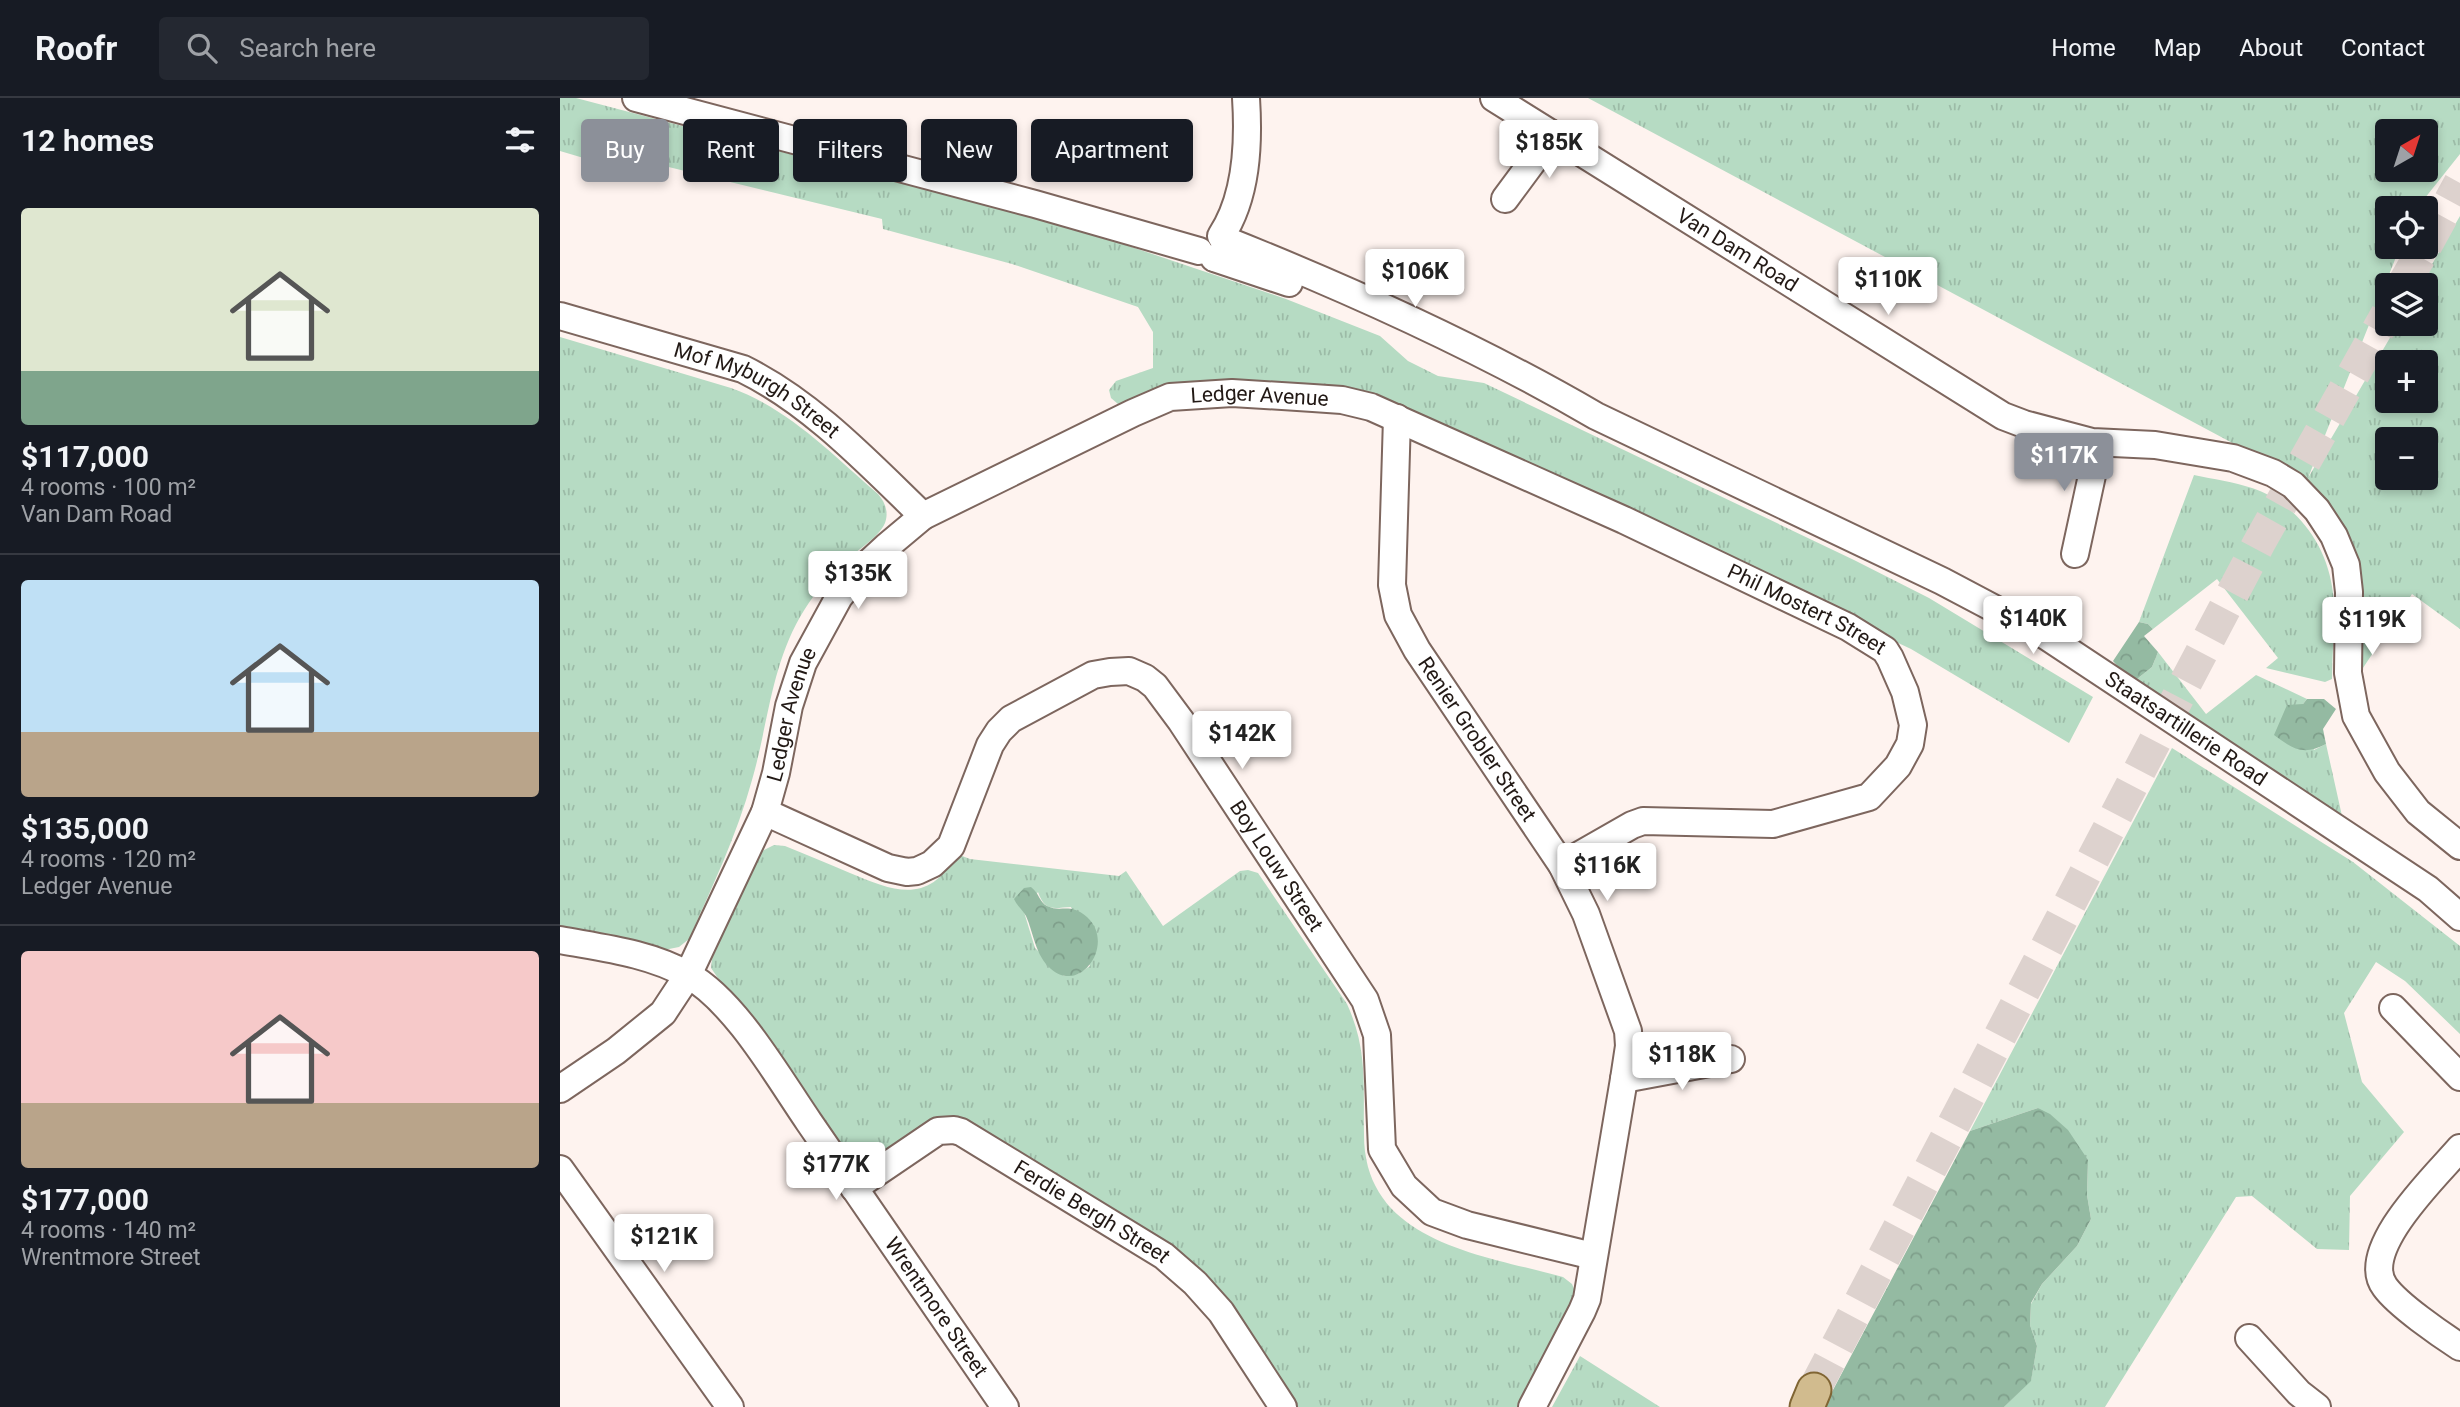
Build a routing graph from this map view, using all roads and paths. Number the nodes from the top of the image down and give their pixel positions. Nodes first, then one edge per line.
1 (636, 98) edge
2 (671, 98) edge
3 (1228, 98) edge
4 (1246, 98) edge
5 (1494, 98) edge
6 (1550, 133) junction
7 (1504, 199) dead end
8 (1212, 242) junction
9 (560, 316) edge
10 (1398, 418) junction
11 (2099, 443) junction
12 (923, 516) junction
13 (2075, 554) dead end
14 (765, 812) junction
15 (2460, 846) edge
16 (1562, 865) junction
17 (2460, 917) edge
18 (560, 940) edge
19 (688, 975) junction
20 (2393, 1008) dead end
21 (1731, 1059) dead end
22 (2460, 1077) edge
23 (1624, 1079) junction
24 (560, 1089) edge
25 (2460, 1148) edge
26 (560, 1169) edge
27 (855, 1188) junction
28 (1593, 1256) junction
29 (2249, 1338) dead end
30 (2460, 1347) edge
31 (730, 1407) edge
32 (1005, 1407) edge
33 (1283, 1407) edge
34 (1532, 1407) edge
35 (2317, 1407) edge

1 - 8 street, Staatsartillerie Road
2 - 8 street, Staatsartillerie Road
3 - 8 street
4 - 8 street
5 - 6 street, Van Dam Road
6 - 7 street
6 - 11 street, Van Dam Road
8 - 17 street, Staatsartillerie Road
9 - 12 street, Mof Myburgh Street
10 - 12 street, Ledger Avenue
10 - 16 street, Renier Grobler Street
10 - 16 street, Phil Mostert Street
11 - 13 street
11 - 15 street, Van Dam Road
12 - 14 street, Ledger Avenue
14 - 19 street, Ledger Avenue
14 - 28 street, Boy Louw Street
16 - 23 street, Renier Grobler Street
18 - 19 street, Wrentmore Street
19 - 24 street, Ledger Avenue
19 - 27 street, Wrentmore Street
20 - 22 street
21 - 23 street
23 - 28 street, Renier Grobler Street
25 - 30 street
26 - 31 street
27 - 32 street, Wrentmore Street
27 - 33 street, Ferdie Bergh Street
28 - 34 street, Renier Grobler Street
29 - 35 street

